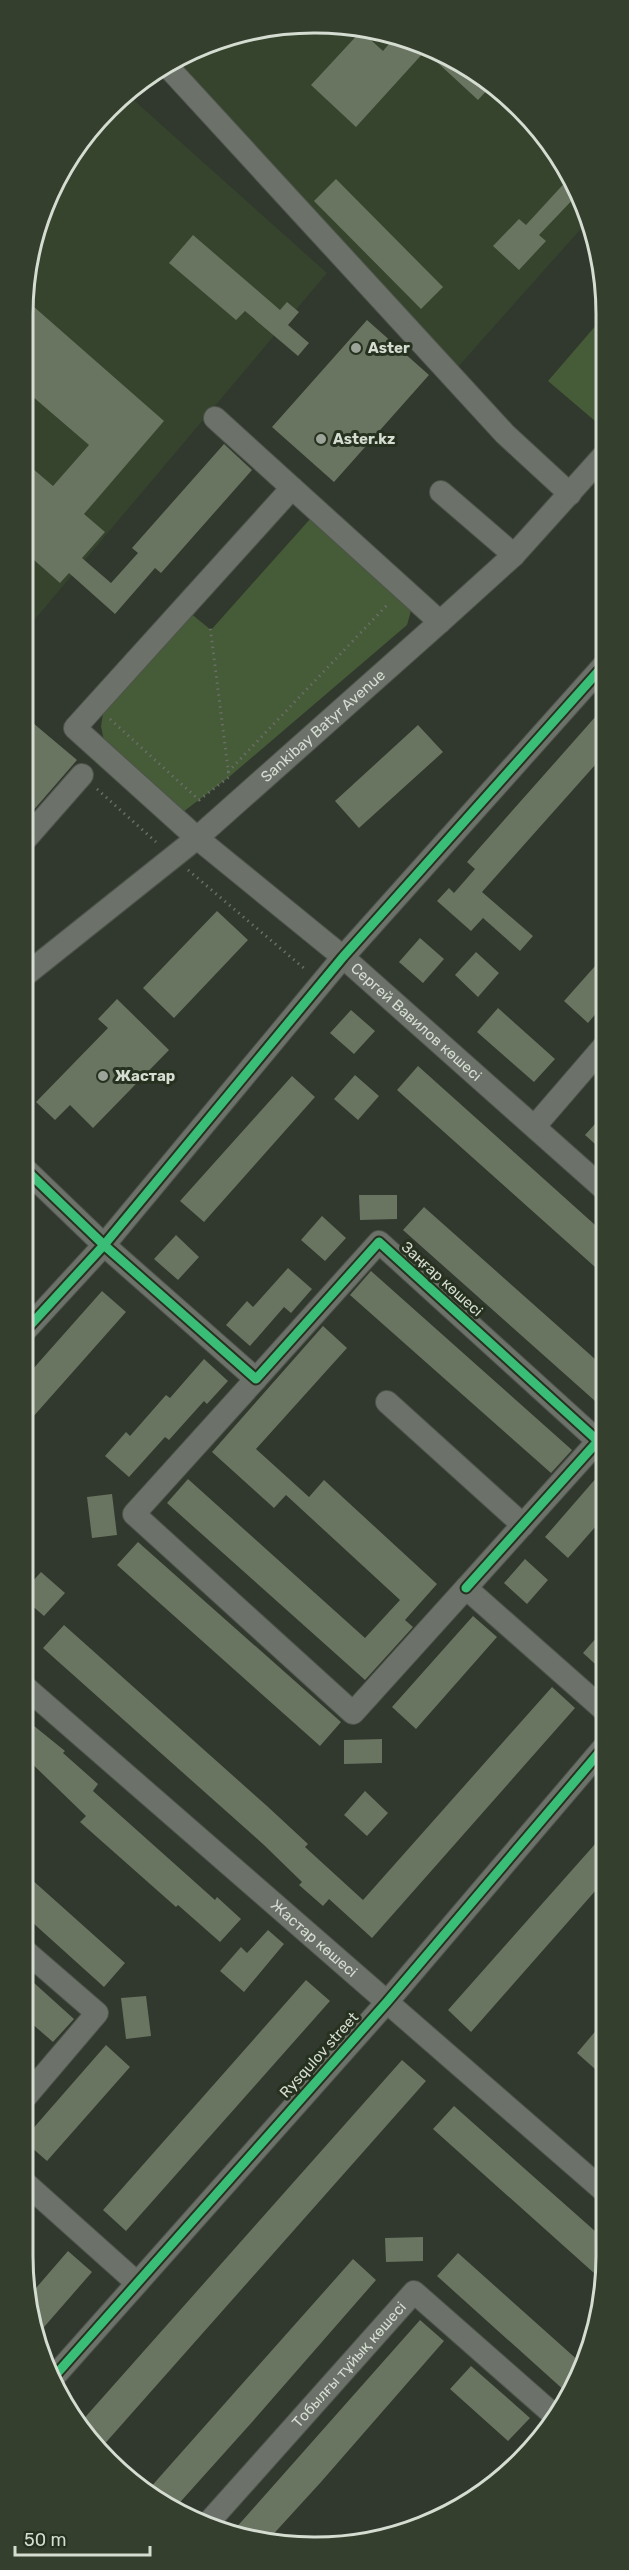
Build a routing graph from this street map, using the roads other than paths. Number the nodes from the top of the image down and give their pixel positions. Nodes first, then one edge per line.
1 (172, 72) edge
2 (214, 418) dead end
3 (596, 464) edge
4 (292, 488) junction
5 (441, 492) dead end
6 (570, 494) junction
7 (514, 555) junction
8 (440, 622) junction
9 (596, 674) edge
10 (82, 775) road end
11 (33, 831) edge
12 (197, 838) junction
13 (343, 957) junction
14 (33, 969) edge
15 (596, 1055) edge
16 (534, 1126) junction
17 (33, 1177) edge
18 (596, 1182) edge
19 (104, 1245) junction
20 (33, 1322) edge
21 (256, 1379) junction
22 (387, 1402) dead end
23 (596, 1439) edge
24 (596, 1443) edge
25 (523, 1525) junction
26 (466, 1588) junction
27 (33, 1694) edge
28 (596, 1703) edge
29 (596, 1756) edge
30 (33, 1957) edge
31 (387, 2002) junction
32 (33, 2088) edge
33 (596, 2184) edge
34 (33, 2190) edge
35 (137, 2283) junction
36 (58, 2372) edge
37 (549, 2411) edge
38 (213, 2518) edge

1 - 6 street
2 - 4 street
3 - 6 street, Sankibay Batyr Avenue
4 - 8 street
4 - 12 street, Сергей Вавилов көшесі
5 - 7 street
6 - 7 street, Sankibay Batyr Avenue
7 - 8 street, Sankibay Batyr Avenue
8 - 12 street, Sankibay Batyr Avenue
9 - 13 street
10 - 11 street
12 - 13 street, Сергей Вавилов көшесі
12 - 14 street, Sankibay Batyr Avenue
13 - 16 street, Сергей Вавилов көшесі
13 - 19 street
15 - 16 street
16 - 18 street, Сергей Вавилов көшесі
17 - 19 street
19 - 20 street
19 - 21 street
21 - 23 street, Заңғар көшесі
21 - 26 street, Заңғар көшесі
22 - 25 street
24 - 25 street, Заңғар көшесі
25 - 26 street, Заңғар көшесі
26 - 28 street
27 - 31 street, Жастар көшесі
29 - 31 street, Rysqulov street
30 - 32 street
31 - 33 street, Жастар көшесі
31 - 35 street, Rysqulov street
34 - 35 street
35 - 36 street, Rysqulov street
37 - 38 street, Тобылғы тұйық көшесі

